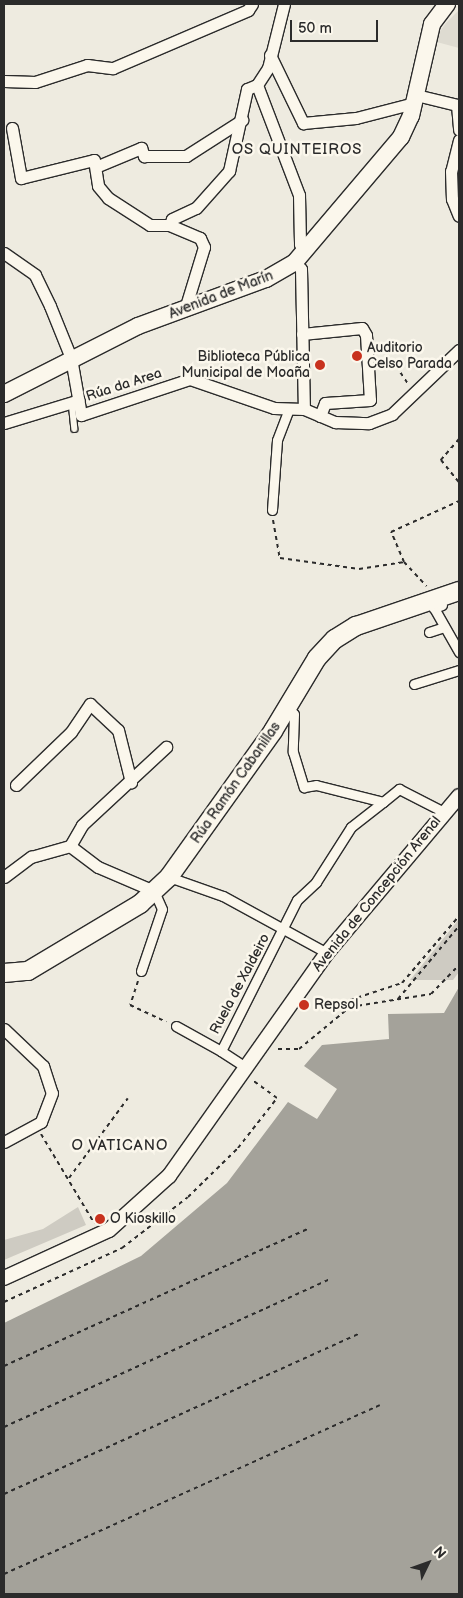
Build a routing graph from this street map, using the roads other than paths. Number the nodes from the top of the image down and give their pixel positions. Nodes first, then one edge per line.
1 (252, 4) edge
2 (284, 4) edge
3 (447, 4) edge
4 (270, 55) junction
5 (4, 81) edge
6 (257, 85) junction
7 (415, 99) junction
8 (242, 120) junction
9 (12, 128) dead end
10 (459, 130) edge
11 (459, 140) edge
12 (98, 166) junction
13 (459, 216) edge
14 (170, 225) junction
15 (4, 253) edge
16 (299, 257) junction
17 (185, 309) junction
18 (302, 334) junction
19 (459, 350) edge
20 (71, 358) junction
21 (4, 394) edge
22 (76, 401) junction
23 (288, 409) junction
24 (304, 409) junction
25 (320, 416) junction
26 (4, 423) edge
27 (75, 429) dead end
28 (272, 510) road end
29 (459, 591) edge
30 (442, 597) junction
31 (444, 627) junction
32 (430, 632) dead end
33 (459, 652) edge
34 (459, 670) edge
35 (414, 684) dead end
36 (288, 708) junction
37 (166, 747) dead end
38 (131, 782) junction
39 (16, 785) dead end
40 (459, 796) edge
41 (383, 802) junction
42 (444, 812) junction
43 (70, 846) junction
44 (169, 876) junction
45 (4, 877) edge
46 (154, 891) junction
47 (284, 929) junction
48 (327, 952) junction
49 (141, 971) road end
50 (4, 973) edge
51 (176, 1026) road end
52 (4, 1029) edge
53 (221, 1051) junction
54 (248, 1068) junction
55 (4, 1142) edge
56 (4, 1278) edge

1 - 5 street
2 - 4 street
3 - 7 main road, Avenida de Marín
4 - 6 street
4 - 7 street
6 - 8 street
6 - 16 street
7 - 10 street
7 - 16 main road, Avenida de Marín
8 - 12 street
8 - 14 street
9 - 12 street
11 - 13 street
12 - 14 street
14 - 17 street
15 - 20 street, Rúa da Area
16 - 17 main road, Avenida de Marín
16 - 18 street
17 - 20 main road, Avenida de Marín
18 - 24 street
18 - 25 street
19 - 25 street
20 - 21 main road, Avenida de Marín
20 - 22 street, Rúa da Area
22 - 23 street, Rúa da Area
22 - 26 street, Rúa da Area
22 - 27 lane
23 - 24 street, Rúa da Area
23 - 28 street
24 - 25 street
29 - 30 main road, Rúa Ramón Cabanillas
30 - 31 street
30 - 36 main road, Rúa Ramón Cabanillas
31 - 32 street
31 - 33 street
34 - 35 street
36 - 41 street
36 - 44 main road, Rúa Ramón Cabanillas
37 - 38 street
38 - 39 street
38 - 43 street
40 - 42 street, Avenida de Concepción Arenal
41 - 42 street, Ruela de Xaldeiro
41 - 47 street, Ruela de Xaldeiro
42 - 48 street, Avenida de Concepción Arenal
43 - 45 street
43 - 46 street
44 - 46 main road, Rúa Ramón Cabanillas
44 - 47 street
46 - 49 street
46 - 50 main road, Rúa Ramón Cabanillas
47 - 48 street
47 - 53 street, Ruela de Xaldeiro
48 - 54 street, Avenida de Concepción Arenal
51 - 53 street
52 - 55 street
53 - 54 street, Ruela de Xaldeiro
54 - 56 street, Avenida de Concepción Arenal

